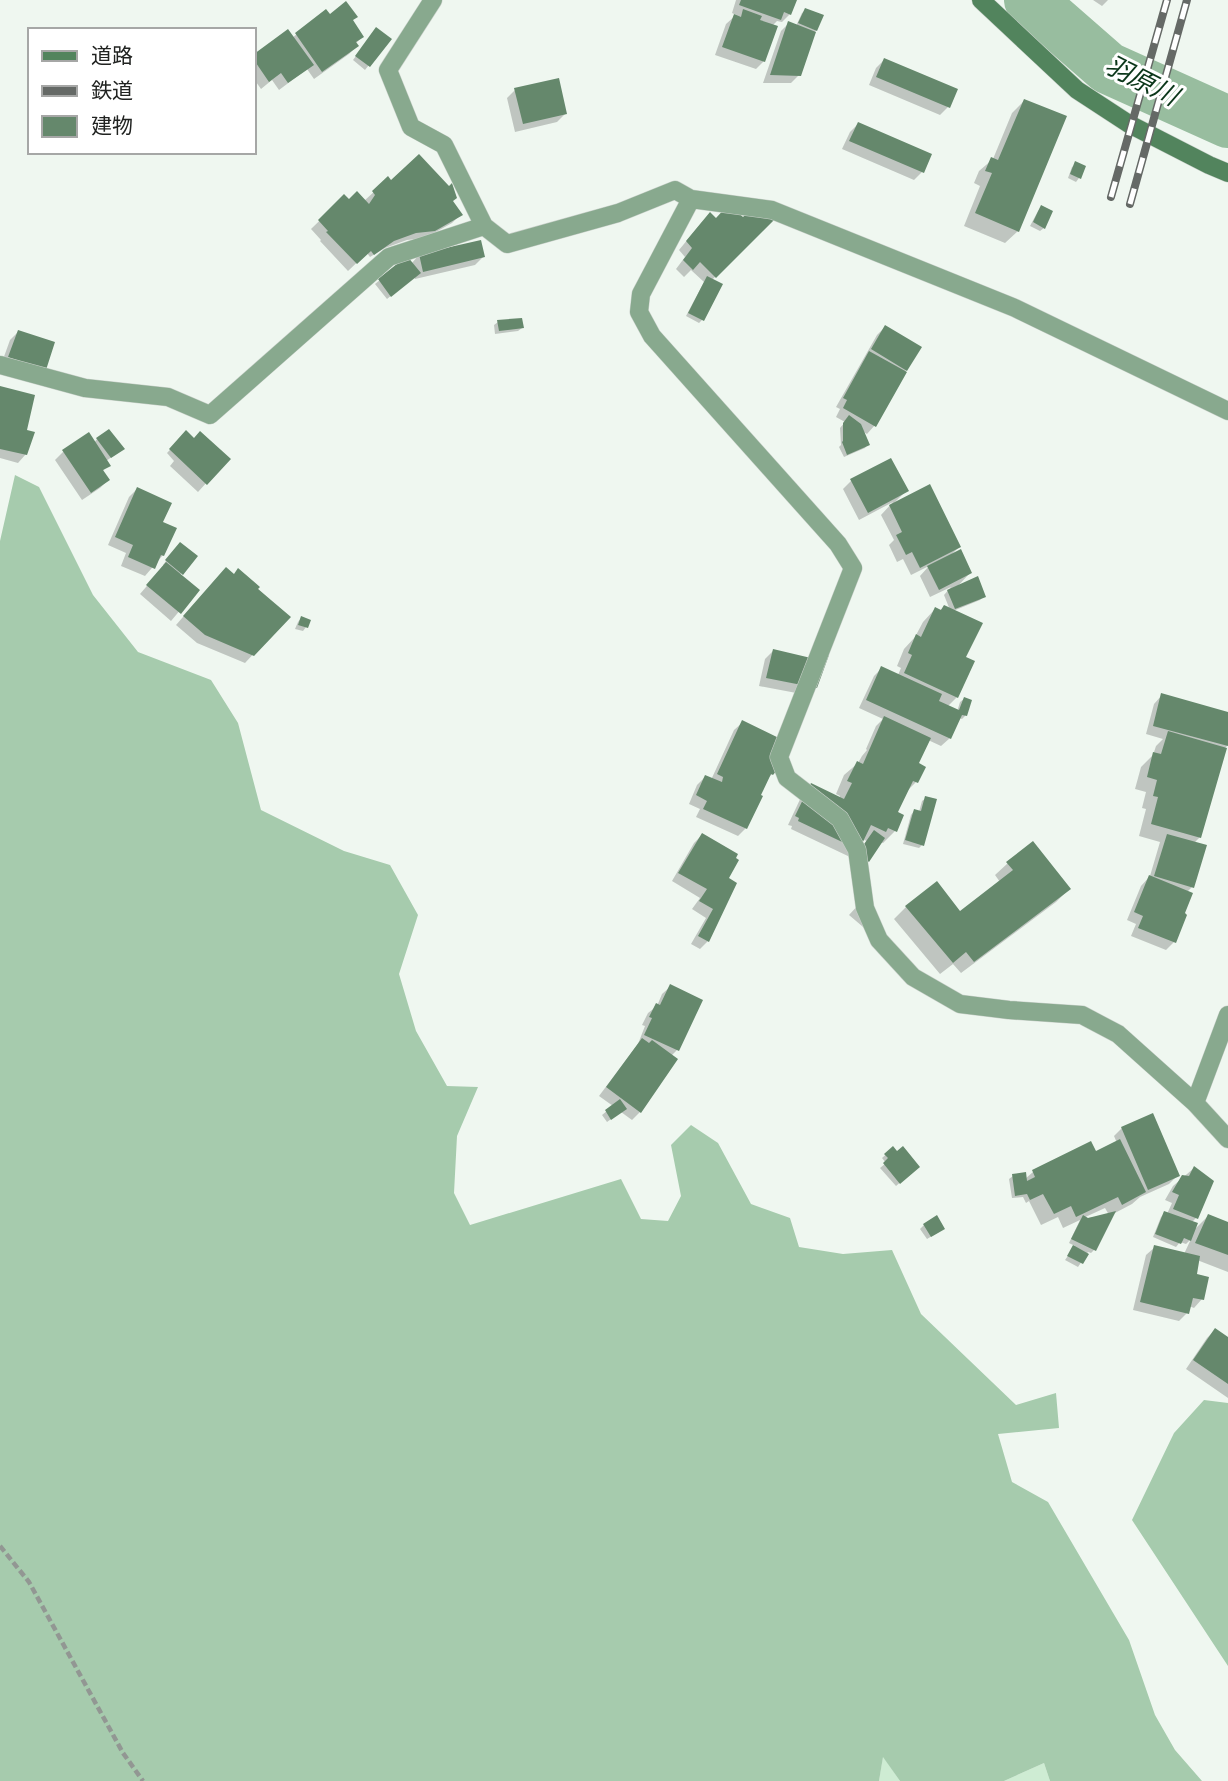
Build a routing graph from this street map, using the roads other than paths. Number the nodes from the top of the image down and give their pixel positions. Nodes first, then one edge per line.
1 (433, 0) edge
2 (981, 0) edge
3 (1228, 173) edge
4 (691, 199) junction
5 (484, 226) junction
6 (0, 365) edge
7 (1228, 411) edge
8 (1228, 1014) edge
9 (1195, 1103) junction
10 (1228, 1139) edge

1 - 5 street
2 - 3 main road
4 - 5 street
4 - 7 street
4 - 9 street
5 - 6 street
8 - 9 street
9 - 10 street

